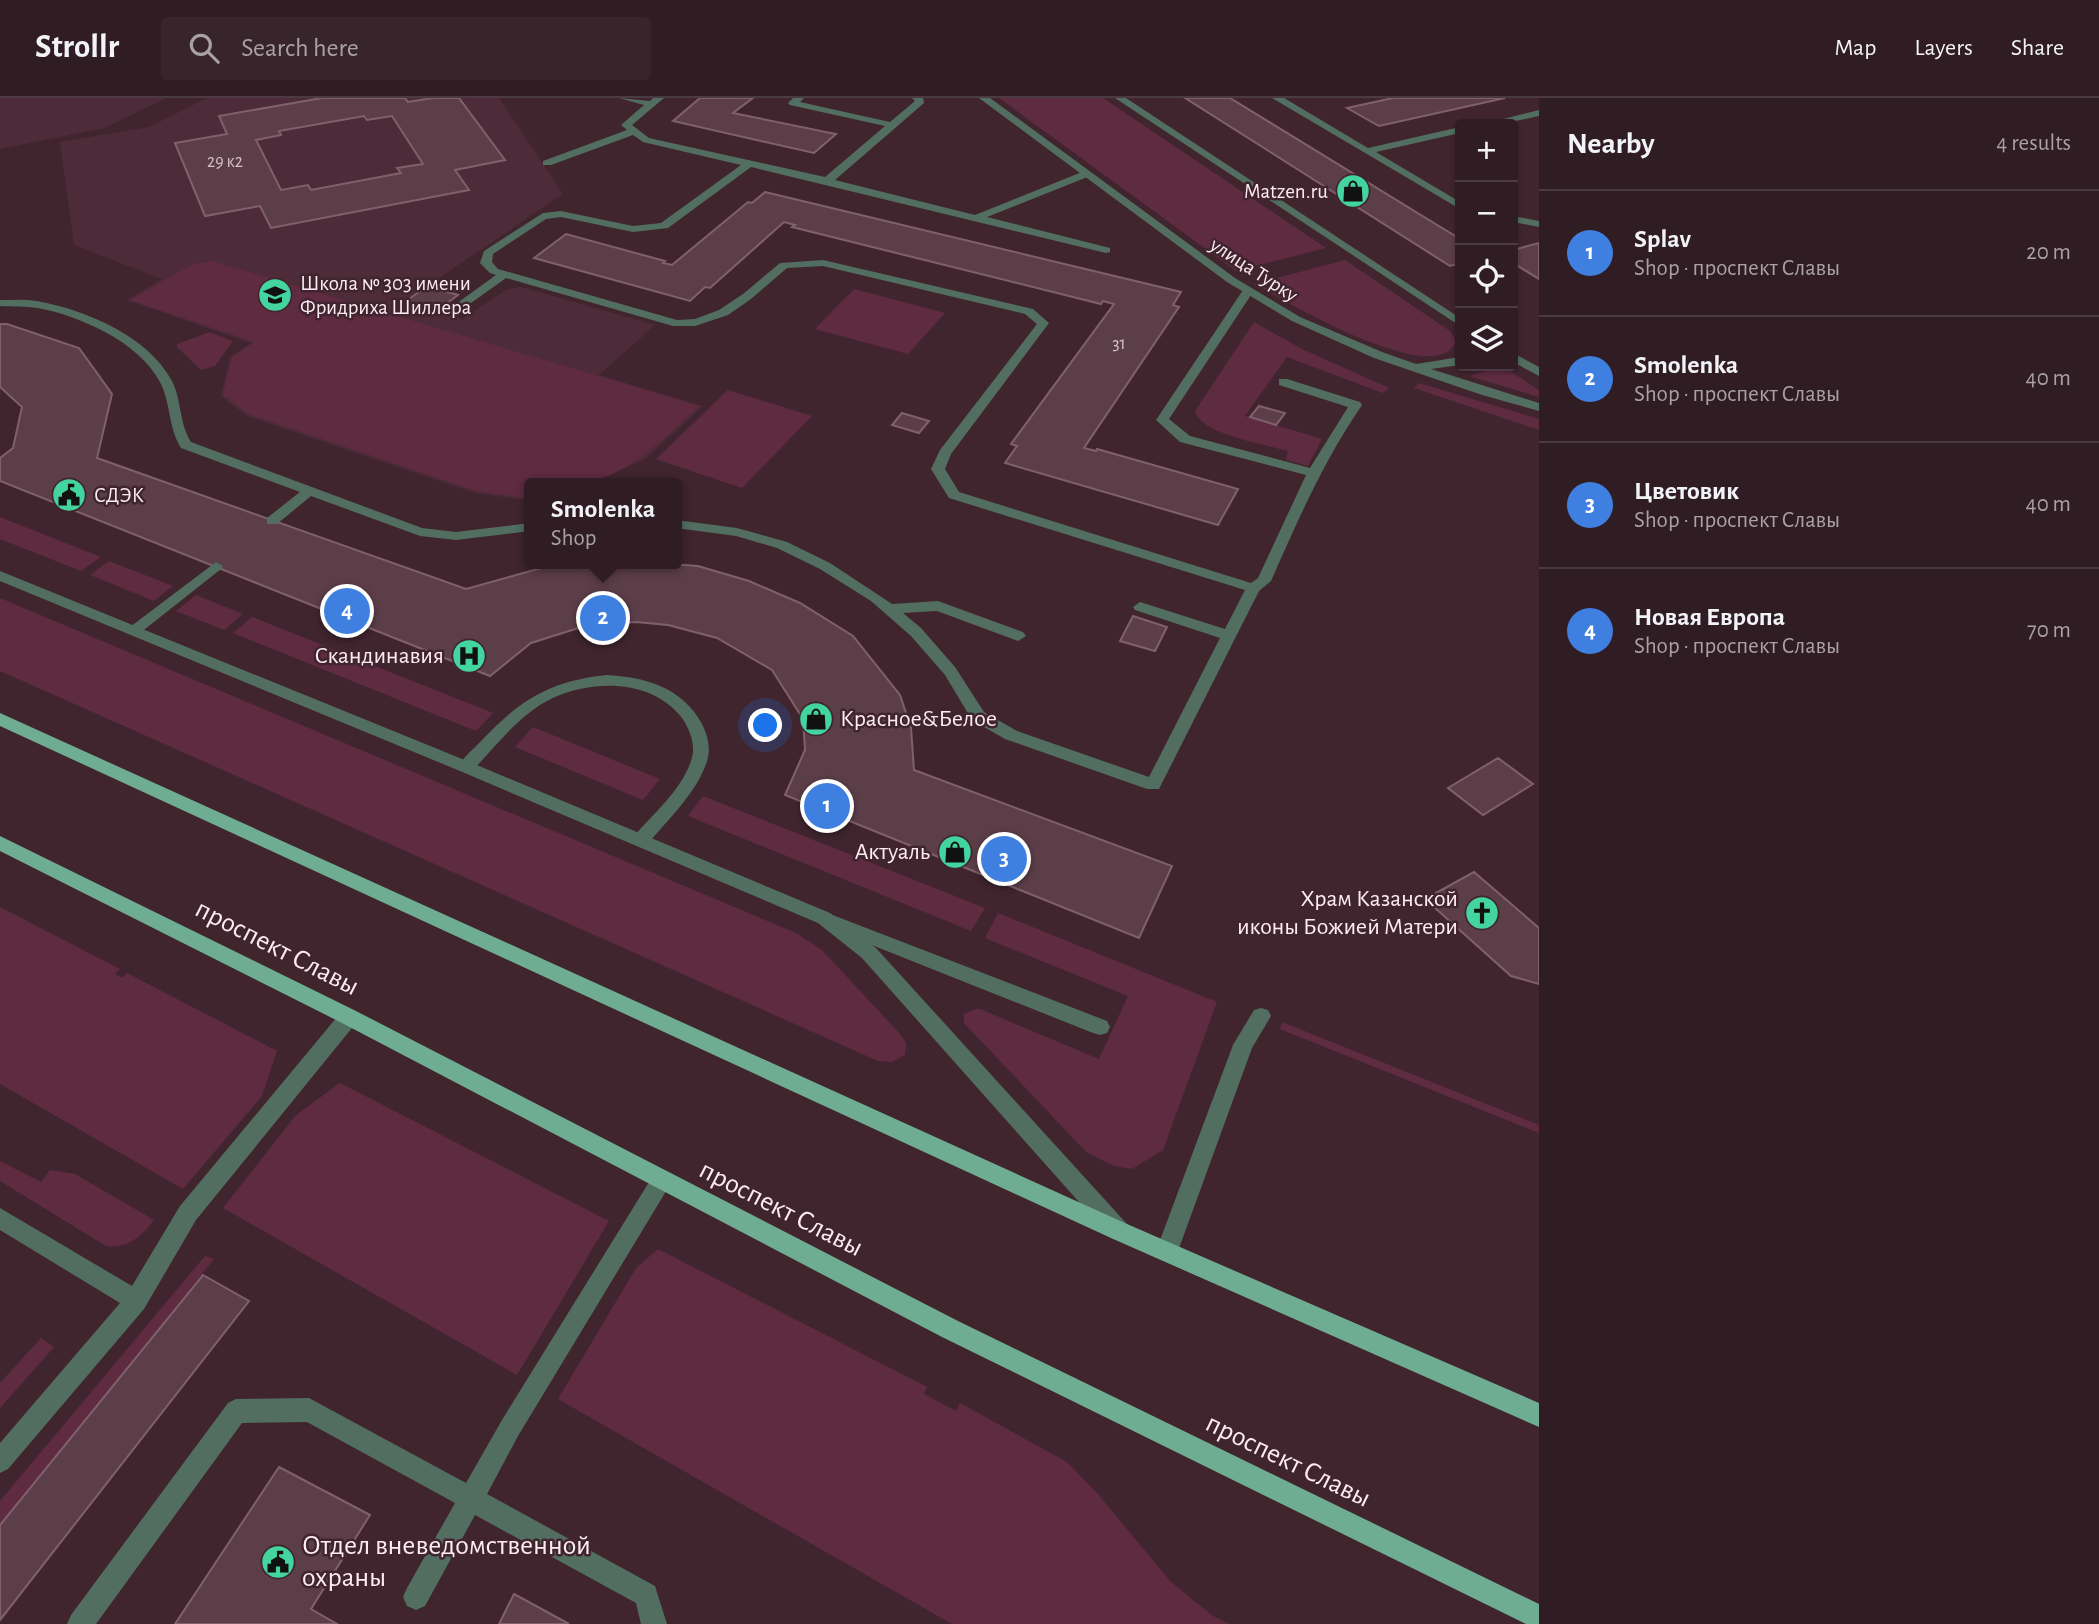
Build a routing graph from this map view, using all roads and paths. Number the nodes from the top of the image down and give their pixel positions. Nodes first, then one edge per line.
1 (624, 98) edge
2 (799, 98) edge
3 (984, 98) edge
4 (1120, 98) edge
5 (1277, 98) edge
6 (915, 100) edge
7 (655, 101) edge
8 (1539, 113) edge
9 (1512, 119) edge
10 (892, 125) junction
11 (632, 132) junction
12 (1455, 132) edge
13 (1367, 151) junction
14 (547, 163) dead end
15 (747, 165) junction
16 (1086, 174) junction
17 (827, 181) junction
18 (1455, 203) edge
19 (976, 218) junction
20 (1518, 220) edge
21 (1539, 224) edge
22 (1106, 250) dead end
23 (505, 274) junction
24 (1247, 292) junction
25 (0, 303) edge
26 (453, 311) dead end
27 (1455, 320) edge
28 (1518, 360) edge
29 (1455, 362) edge
30 (1412, 367) junction
31 (1539, 372) edge
32 (1283, 382) dead end
33 (1539, 407) edge
34 (1314, 473) junction
35 (308, 492) junction
36 (272, 521) dead end
37 (682, 525) edge
38 (524, 528) edge
39 (216, 566) dead end
40 (0, 576) edge
41 (1253, 588) junction
42 (1140, 607) dead end
43 (889, 609) junction
44 (135, 630) junction
45 (1228, 635) junction
46 (1018, 636) dead end
47 (0, 719) edge
48 (466, 767) junction
49 (642, 840) junction
50 (0, 843) edge
51 (824, 918) junction
52 (1261, 1016) dead end
53 (349, 1017) junction
54 (1100, 1027) dead end
55 (661, 1181) junction
56 (0, 1218) edge
57 (1119, 1231) junction
58 (1167, 1251) junction
59 (136, 1301) junction
60 (1539, 1415) edge
61 (0, 1461) edge
62 (470, 1499) junction
63 (416, 1597) dead end
64 (1539, 1617) edge
65 (80, 1624) edge
66 (654, 1624) edge

1 - 7 street
2 - 10 street
3 - 16 street, улица Турку
4 - 27 street
5 - 13 street
6 - 10 street
7 - 11 street
8 - 9 street
10 - 17 street
11 - 14 street
11 - 15 street
12 - 13 street
13 - 18 street
15 - 17 street
15 - 23 street
16 - 19 street
16 - 24 street, улица Турку
17 - 19 street
19 - 22 street
20 - 21 street
23 - 26 street
23 - 41 street
24 - 30 street, улица Турку
24 - 34 street
25 - 35 street
28 - 31 street
29 - 30 street
30 - 33 street, улица Турку
32 - 34 street
34 - 41 street
35 - 36 street
35 - 38 street
37 - 43 street
39 - 44 street
40 - 44 street
41 - 45 street
42 - 45 street
43 - 45 street
43 - 46 street
44 - 48 street
47 - 57 main road
48 - 49 street
48 - 49 street
49 - 51 street
50 - 53 main road, проспект Славы
51 - 54 street
51 - 57 street
52 - 58 street
53 - 55 main road, проспект Славы
53 - 59 street
55 - 62 street
55 - 64 main road, проспект Славы
56 - 59 street
57 - 58 main road
58 - 60 main road
59 - 61 street
62 - 63 street
62 - 65 street
62 - 66 street

